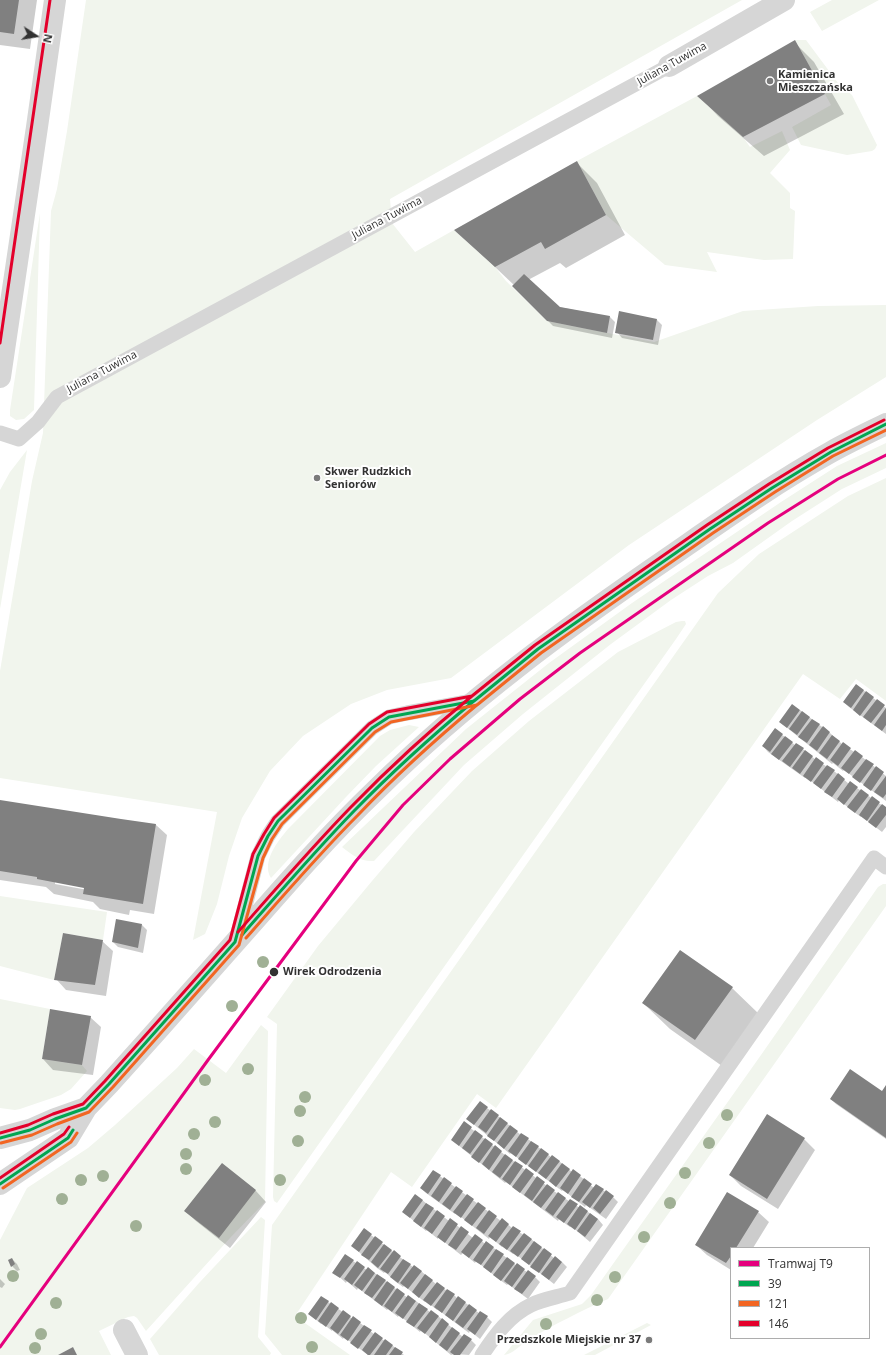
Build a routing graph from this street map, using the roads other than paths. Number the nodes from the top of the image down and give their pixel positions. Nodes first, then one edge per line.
1 (55, 0) edge
2 (784, 0) edge
3 (669, 66) joint
4 (0, 377) edge
5 (886, 424) edge
6 (0, 433) edge
7 (474, 701) junction
8 (886, 867) edge
9 (235, 942) junction
10 (86, 1108) junction
11 (0, 1138) edge
12 (0, 1184) edge
13 (124, 1330) dead end
14 (137, 1355) edge
15 (482, 1355) edge

1 - 4 street
2 - 3 street, Juliana Tuwima
3 - 6 lane, Juliana Tuwima
5 - 7 street
7 - 9 street
7 - 9 lane
8 - 15 lane
9 - 10 street
10 - 11 street
10 - 12 street
13 - 14 street

